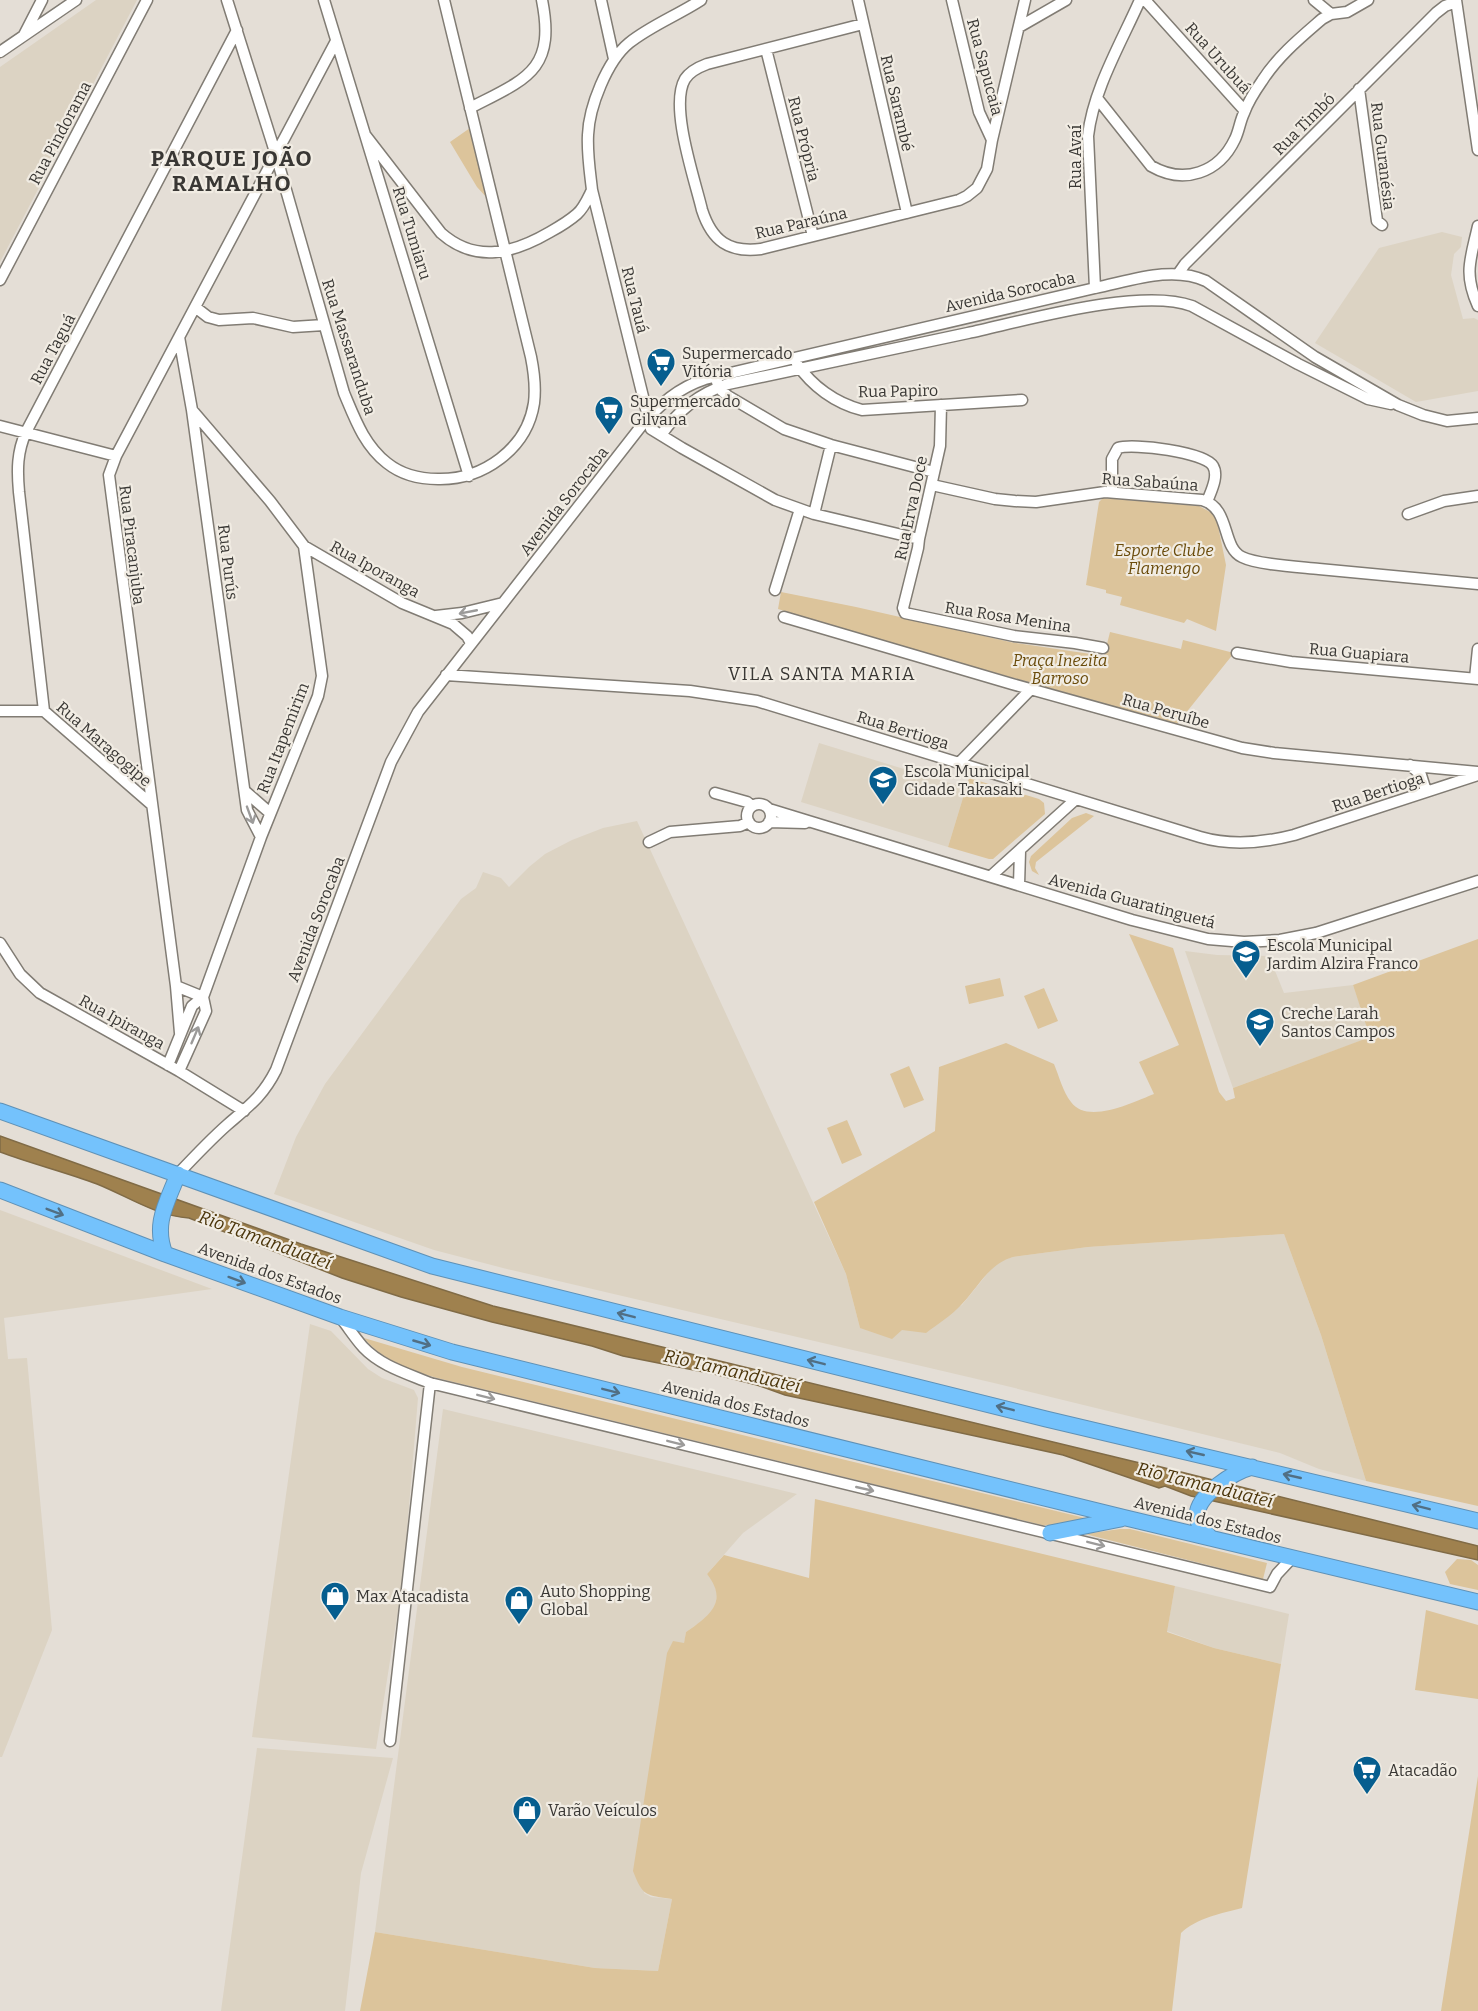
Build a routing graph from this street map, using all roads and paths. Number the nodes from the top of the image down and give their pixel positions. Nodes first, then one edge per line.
1 (42, 0) edge
2 (147, 0) edge
3 (227, 0) edge
4 (324, 0) edge
5 (444, 0) edge
6 (542, 0) edge
7 (601, 0) edge
8 (701, 0) edge
9 (858, 0) edge
10 (952, 0) edge
11 (1025, 0) edge
12 (1066, 0) edge
13 (1140, 0) edge
14 (1145, 0) edge
15 (1314, 0) edge
16 (1368, 0) edge
17 (73, 1) edge
18 (1456, 1) edge
19 (1331, 14) junction
20 (863, 24) junction
21 (1019, 27) junction
22 (237, 30) junction
23 (24, 36) junction
24 (336, 41) junction
25 (766, 49) junction
26 (0, 52) edge
27 (614, 59) junction
28 (1359, 88) junction
29 (1096, 98) junction
30 (470, 108) junction
31 (1244, 110) junction
32 (366, 136) junction
33 (992, 140) junction
34 (1478, 150) edge
35 (276, 155) junction
36 (592, 190) junction
37 (907, 213) junction
38 (1382, 225) dead end
39 (1478, 226) edge
40 (813, 236) junction
41 (506, 251) junction
42 (1178, 274) junction
43 (0, 280) edge
44 (1095, 288) junction
45 (1478, 306) edge
46 (195, 307) junction
47 (324, 326) junction
48 (178, 338) junction
49 (793, 358) junction
50 (800, 369) junction
51 (717, 382) junction
52 (1022, 400) dead end
53 (941, 405) junction
54 (1398, 405) junction
55 (192, 410) junction
56 (648, 417) junction
57 (1478, 418) edge
58 (0, 426) edge
59 (26, 432) junction
60 (661, 435) junction
61 (831, 446) junction
62 (116, 456) junction
63 (934, 472) junction
64 (469, 476) junction
65 (932, 485) junction
66 (1112, 492) junction
67 (1478, 496) edge
68 (1207, 502) junction
69 (800, 509) junction
70 (814, 514) junction
71 (1408, 514) dead end
72 (919, 539) junction
73 (304, 546) junction
74 (1478, 584) edge
75 (774, 590) dead end
76 (503, 603) junction
77 (909, 615) joint
78 (432, 616) junction
79 (784, 616) dead end
80 (471, 643) junction
81 (1103, 648) dead end
82 (1478, 650) edge
83 (1238, 652) dead end
84 (446, 675) junction
85 (1476, 679) edge
86 (1031, 689) junction
87 (0, 711) edge
88 (44, 711) junction
89 (959, 763) junction
90 (1410, 765) junction
91 (1478, 774) edge
92 (246, 792) junction
93 (1426, 792) junction
94 (715, 793) dead end
95 (1076, 799) junction
96 (151, 804) junction
97 (752, 806) junction
98 (768, 809) junction
99 (270, 813) junction
100 (749, 822) junction
101 (769, 822) junction
102 (814, 824) junction
103 (261, 837) junction
104 (649, 843) dead end
105 (1020, 851) junction
106 (991, 876) junction
107 (1478, 881) edge
108 (1018, 885) junction
109 (0, 943) edge
110 (176, 986) junction
111 (203, 997) junction
112 (180, 1033) junction
113 (168, 1065) junction
114 (179, 1071) junction
115 (0, 1111) edge
116 (244, 1111) junction
117 (178, 1174) junction
118 (0, 1190) edge
119 (165, 1254) junction
120 (340, 1317) junction
121 (430, 1383) junction
122 (1252, 1467) junction
123 (1126, 1518) junction
124 (1478, 1521) edge
125 (1050, 1533) junction
126 (1211, 1538) junction
127 (1291, 1558) junction
128 (1478, 1602) edge
129 (390, 1741) dead end

1 - 23 street
2 - 43 street, Rua Pindorama
3 - 22 street, Rua Massaranduba
4 - 24 street, Rua Tumiaru
5 - 30 street, Rua Massaranduba
6 - 30 street
7 - 27 street
8 - 27 street
9 - 20 street, Rua Sarambé
10 - 33 street, Rua Sapucaia
11 - 21 street, Rua Paraúna
12 - 21 street
13 - 29 street, Rua Avaí
14 - 31 street, Rua Urubuá
15 - 19 street
16 - 19 street
17 - 23 street
18 - 28 street, Rua Timbó
18 - 34 street
19 - 31 street
20 - 25 street, Rua Paraúna
20 - 37 street, Rua Sarambé
21 - 33 street, Rua Paraúna
22 - 35 street, Rua Massaranduba
22 - 59 street, Rua Taguá
23 - 26 street
24 - 32 street, Rua Tumiaru
24 - 35 street, Rua Piracanjuba
25 - 40 street, Rua Própria
25 - 40 street, Rua Paraúna
27 - 36 street, Rua Tauá
28 - 38 street, Rua Guranésia
28 - 42 street, Rua Timbó
29 - 31 street
29 - 44 street, Rua Avaí
30 - 41 street, Rua Massaranduba
32 - 41 street
32 - 64 street, Rua Tumiaru
33 - 37 street, Rua Paraúna
35 - 46 street, Rua Piracanjuba
35 - 47 street, Rua Massaranduba
36 - 41 street
36 - 56 street, Rua Tauá
37 - 40 street, Rua Paraúna
39 - 45 street
41 - 64 street, Rua Massaranduba
42 - 44 street, Avenida Sorocaba
42 - 54 street, Avenida Sorocaba
44 - 49 street, Avenida Sorocaba
46 - 47 street
46 - 48 street, Rua Piracanjuba
47 - 64 street, Rua Massaranduba
48 - 55 street, Rua Purús
48 - 62 street, Rua Piracanjuba
49 - 50 street, Rua Papiro
49 - 51 street, Avenida Sorocaba
50 - 51 street, Avenida Sorocaba
50 - 53 street, Rua Papiro
50 - 54 street, Avenida Sorocaba
51 - 56 street, Avenida Sorocaba
51 - 60 street
51 - 61 street
52 - 53 street, Rua Papiro
53 - 63 street, Rua Erva Doce
54 - 57 street, Avenida Sorocaba
55 - 73 street, Rua Itapemirim
55 - 92 street, Rua Purús
56 - 60 street
56 - 76 street, Avenida Sorocaba
58 - 59 street
59 - 62 street
59 - 88 street, Rua Taguá
60 - 69 street
61 - 63 street
61 - 70 street
62 - 96 street, Rua Piracanjuba
63 - 65 street, Rua Erva Doce
65 - 66 street, Rua Sabaúna
65 - 72 street, Rua Erva Doce
66 - 68 street, Rua Sabaúna
66 - 68 street
67 - 71 street
68 - 74 street, Rua Sabaúna
69 - 70 street
69 - 75 street
70 - 72 street
72 - 77 street, Rua Erva Doce
73 - 78 street, Rua Iporanga
73 - 99 street, Rua Itapemirim
76 -> 78 street, Rua Iporanga
76 - 80 street, Avenida Sorocaba
77 - 81 street, Rua Rosa Menina
78 - 80 street, Rua Iporanga
79 - 86 street, Rua Peruíbe
80 - 84 street, Avenida Sorocaba
82 - 85 street
83 - 85 street, Rua Guapiara
84 - 89 street, Rua Bertioga
84 - 116 street, Avenida Sorocaba
86 - 89 street
86 - 90 street, Rua Peruíbe
87 - 88 street, Rua Maragogipe
88 - 96 street, Rua Maragogipe
89 - 95 street, Rua Bertioga
90 - 91 street, Rua Peruíbe
90 - 93 street
91 - 93 street, Rua Bertioga
92 - 99 street
92 -> 103 street, Rua Purús
93 - 95 street, Rua Bertioga
94 - 97 street
95 - 105 street
96 - 110 street, Rua Piracanjuba
97 - 98 street
97 - 100 street
98 - 101 street
98 - 102 street, Avenida Guaratinguetá
99 - 103 street, Rua Itapemirim
100 - 101 street
100 - 104 street
101 - 102 street, Avenida Guaratinguetá
102 - 106 street, Avenida Guaratinguetá
103 - 111 street, Rua Itapemirim
105 - 106 street
105 - 108 street
106 - 108 street, Avenida Guaratinguetá
107 - 108 street, Avenida Guaratinguetá
109 - 113 street, Rua Ipiranga
110 - 111 street
110 - 112 street, Rua Piracanjuba
111 - 112 street, Rua Itapemirim
114 -> 111 street, Rua Itapemirim
112 - 113 street, Rua Itapemirim
113 - 114 street, Rua Ipiranga
114 - 116 street, Rua Ipiranga
115 - 117 highway
116 - 117 street, Avenida Sorocaba
117 - 119 highway
122 -> 117 highway
118 -> 119 highway, Avenida dos Estados
119 -> 120 highway, Avenida dos Estados
120 - 121 street
120 -> 123 highway, Avenida dos Estados
121 -> 125 street
121 - 129 street
124 -> 122 highway
122 - 126 highway
123 - 125 highway
123 - 126 highway, Avenida dos Estados
125 -> 127 street
126 - 127 highway, Avenida dos Estados
127 - 128 highway, Avenida dos Estados

